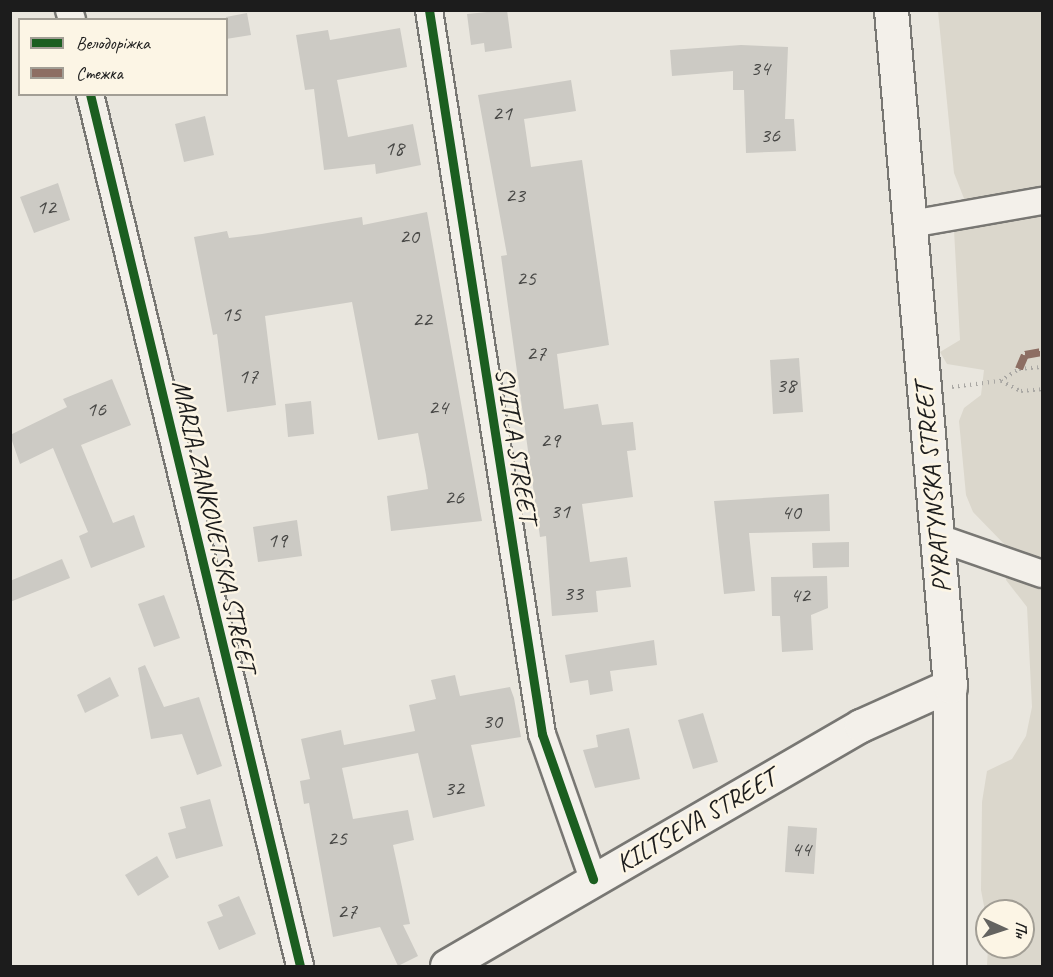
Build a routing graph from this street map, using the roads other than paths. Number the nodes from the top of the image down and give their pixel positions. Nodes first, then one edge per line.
1 (429, 10) edge
2 (891, 10) edge
3 (90, 96) edge
4 (1042, 201) edge
5 (911, 224) junction
6 (936, 537) junction
7 (1042, 574) edge
8 (950, 686) junction
9 (593, 879) junction
10 (300, 966) edge
11 (447, 966) edge
12 (950, 966) edge

1 - 9 street, SVITLA STREET
2 - 5 main road, PYRATYNSKA STREET
3 - 10 street, MARIA ZANKOVETSKA STREET
4 - 5 street
5 - 6 main road, PYRATYNSKA STREET
6 - 7 street
6 - 8 main road, PYRATYNSKA STREET
8 - 9 street, KILTSEVA STREET
8 - 12 street, PYRATYNSKA STREET
9 - 11 street, KILTSEVA STREET

